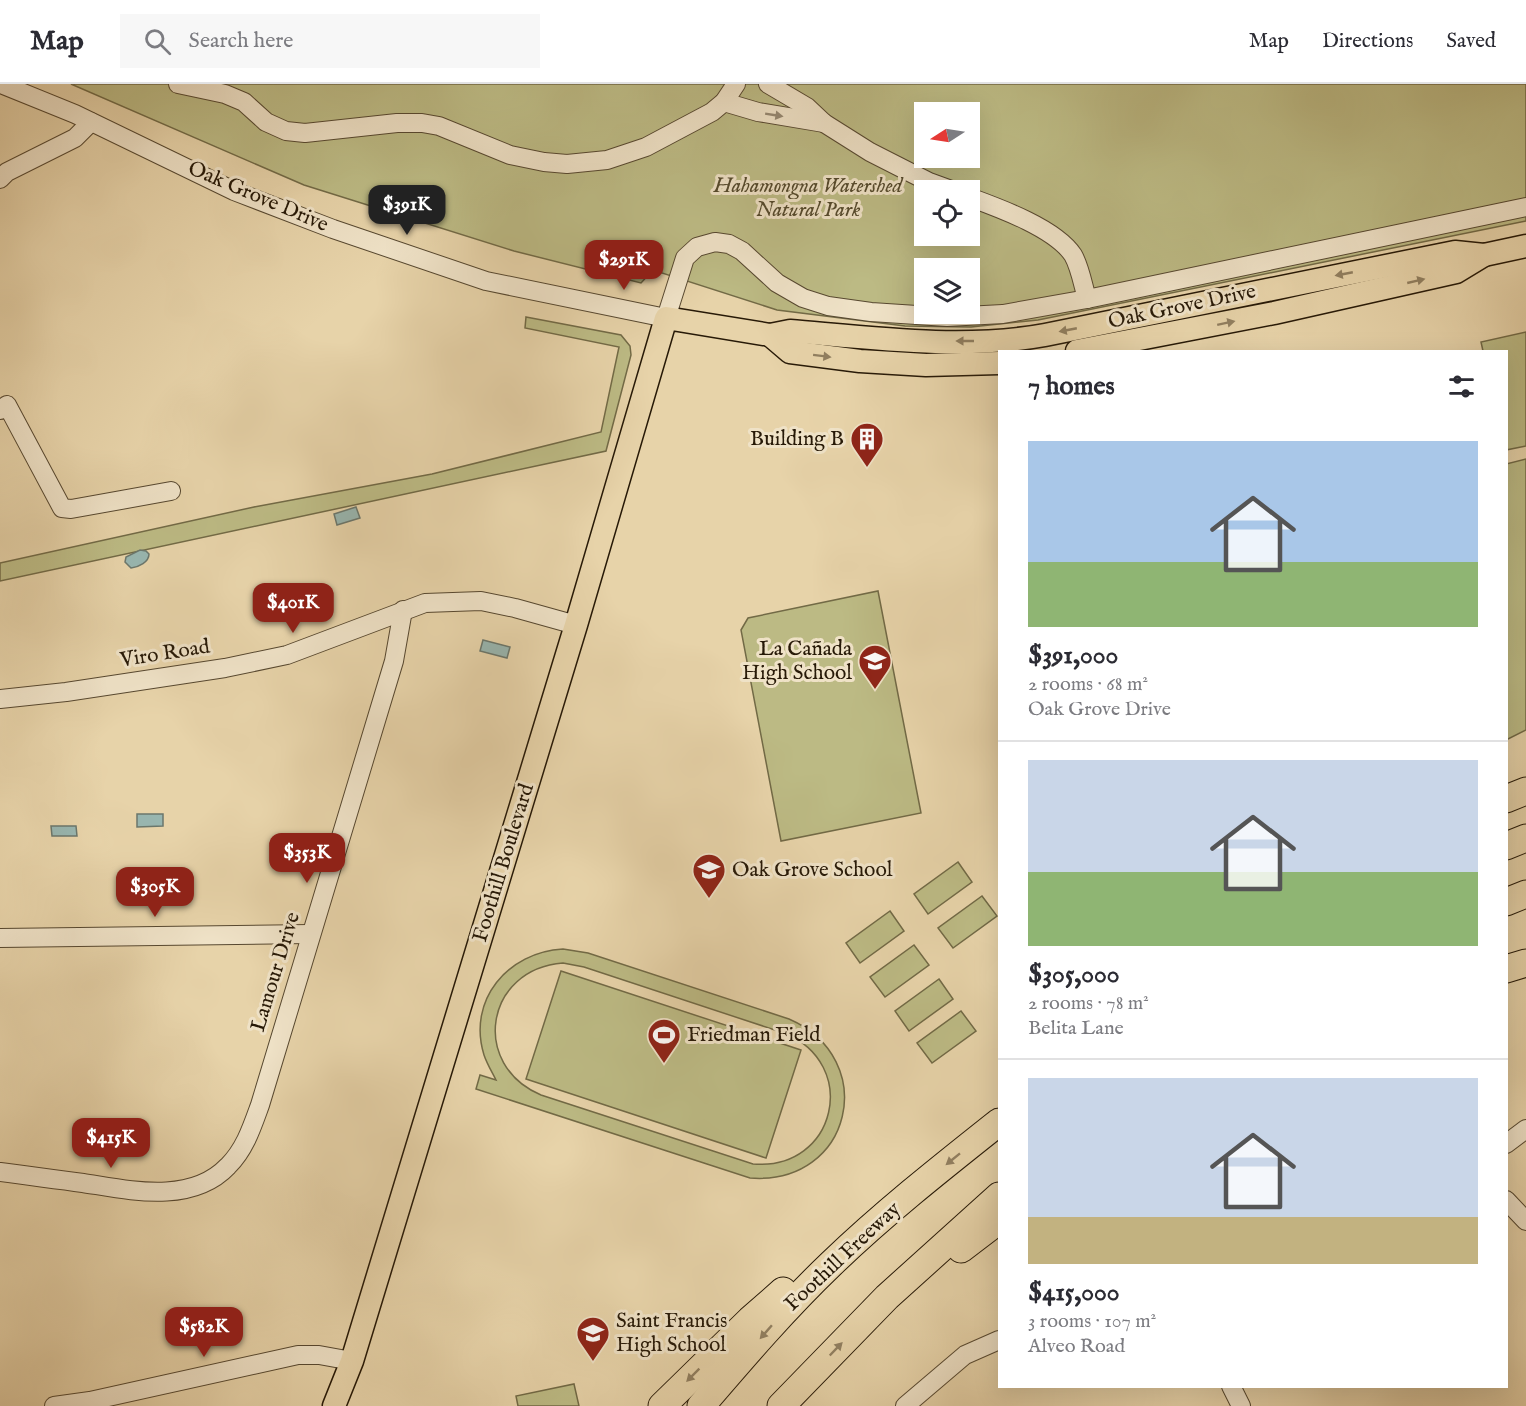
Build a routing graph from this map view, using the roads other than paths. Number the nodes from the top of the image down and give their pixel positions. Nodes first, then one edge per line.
1 (1, 84) edge
2 (178, 84) edge
3 (736, 84) edge
4 (768, 84) edge
5 (724, 102) junction
6 (91, 122) junction
7 (824, 123) junction
8 (0, 179) edge
9 (925, 180) edge
10 (980, 202) edge
11 (1526, 207) edge
12 (1526, 246) edge
13 (1484, 255) junction
14 (1088, 299) junction
15 (666, 318) junction
16 (770, 335) junction
17 (1082, 350) edge
18 (998, 363) edge
19 (2, 402) edge
20 (171, 491) dead end
21 (403, 610) junction
22 (576, 625) junction
23 (0, 699) edge
24 (1526, 791) edge
25 (1508, 799) edge
26 (1526, 838) edge
27 (1508, 845) edge
28 (1526, 894) edge
29 (1508, 901) edge
30 (310, 934) junction
31 (0, 938) edge
32 (1526, 963) edge
33 (1508, 968) edge
34 (998, 1123) edge
35 (1526, 1129) edge
36 (1508, 1142) edge
37 (0, 1172) edge
38 (998, 1197) edge
39 (1508, 1202) edge
40 (898, 1203) junction
41 (998, 1221) edge
42 (1526, 1221) edge
43 (887, 1297) junction
44 (998, 1340) edge
45 (352, 1361) junction
46 (1232, 1388) edge
47 (54, 1406) edge
48 (334, 1406) edge
49 (662, 1406) edge
50 (701, 1406) edge
51 (781, 1406) edge
52 (904, 1406) edge
53 (1241, 1406) edge

1 - 6 street, Oak Grove Drive
2 - 5 street
3 - 5 street
4 - 7 street
5 -> 7 street
6 - 8 street
6 - 15 street, Oak Grove Drive
7 - 9 street
10 - 14 street
11 - 14 street
12 - 13 main road, Oak Grove Drive
13 -> 16 main road, Oak Grove Drive
17 -> 13 main road, Oak Grove Drive
14 - 15 street
15 - 16 main road, Oak Grove Drive
15 - 22 main road, Foothill Boulevard
16 -> 18 main road, Oak Grove Drive
19 - 20 street
21 - 22 street, Viro Road
21 - 23 street, Viro Road
21 - 30 street, Lamour Drive
22 - 45 main road, Foothill Boulevard
24 - 25 highway
26 - 27 highway
28 - 29 highway
30 - 31 street
30 - 37 street, Lamour Drive
32 - 33 highway
34 -> 40 highway, Foothill Freeway
35 - 36 street
38 - 43 highway
39 - 42 street
40 -> 49 highway
40 -> 50 highway, Foothill Freeway
41 - 43 highway
51 -> 43 highway
44 - 52 street
45 - 47 street
45 - 48 main road, Foothill Boulevard
46 - 53 street

